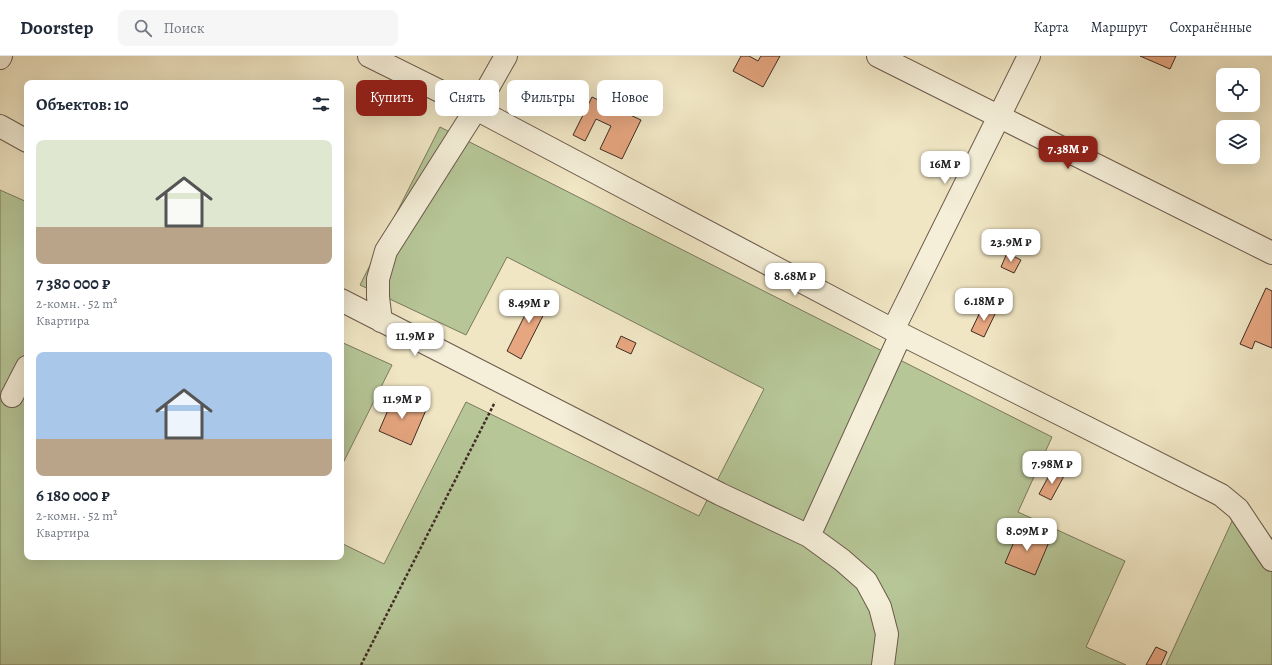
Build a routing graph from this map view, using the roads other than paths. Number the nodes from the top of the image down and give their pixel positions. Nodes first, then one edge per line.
1 (369, 56) edge
2 (506, 56) edge
3 (878, 56) edge
4 (1029, 56) edge
5 (492, 80) edge
6 (435, 89) edge
7 (472, 116) edge
8 (489, 116) edge
9 (998, 116) junction
10 (0, 126) edge
11 (24, 139) edge
12 (1272, 253) edge
13 (344, 302) edge
14 (381, 321) junction
15 (897, 332) junction
16 (24, 373) edge
17 (12, 396) dead end
18 (809, 536) junction
19 (1272, 560) edge
20 (883, 665) edge

1 - 6 street
2 - 5 street
3 - 9 street
4 - 9 street
7 - 14 street
8 - 15 street
9 - 12 street
9 - 15 street
10 - 11 street
13 - 14 street
14 - 18 street
15 - 18 street
15 - 19 street
16 - 17 street
18 - 20 street

